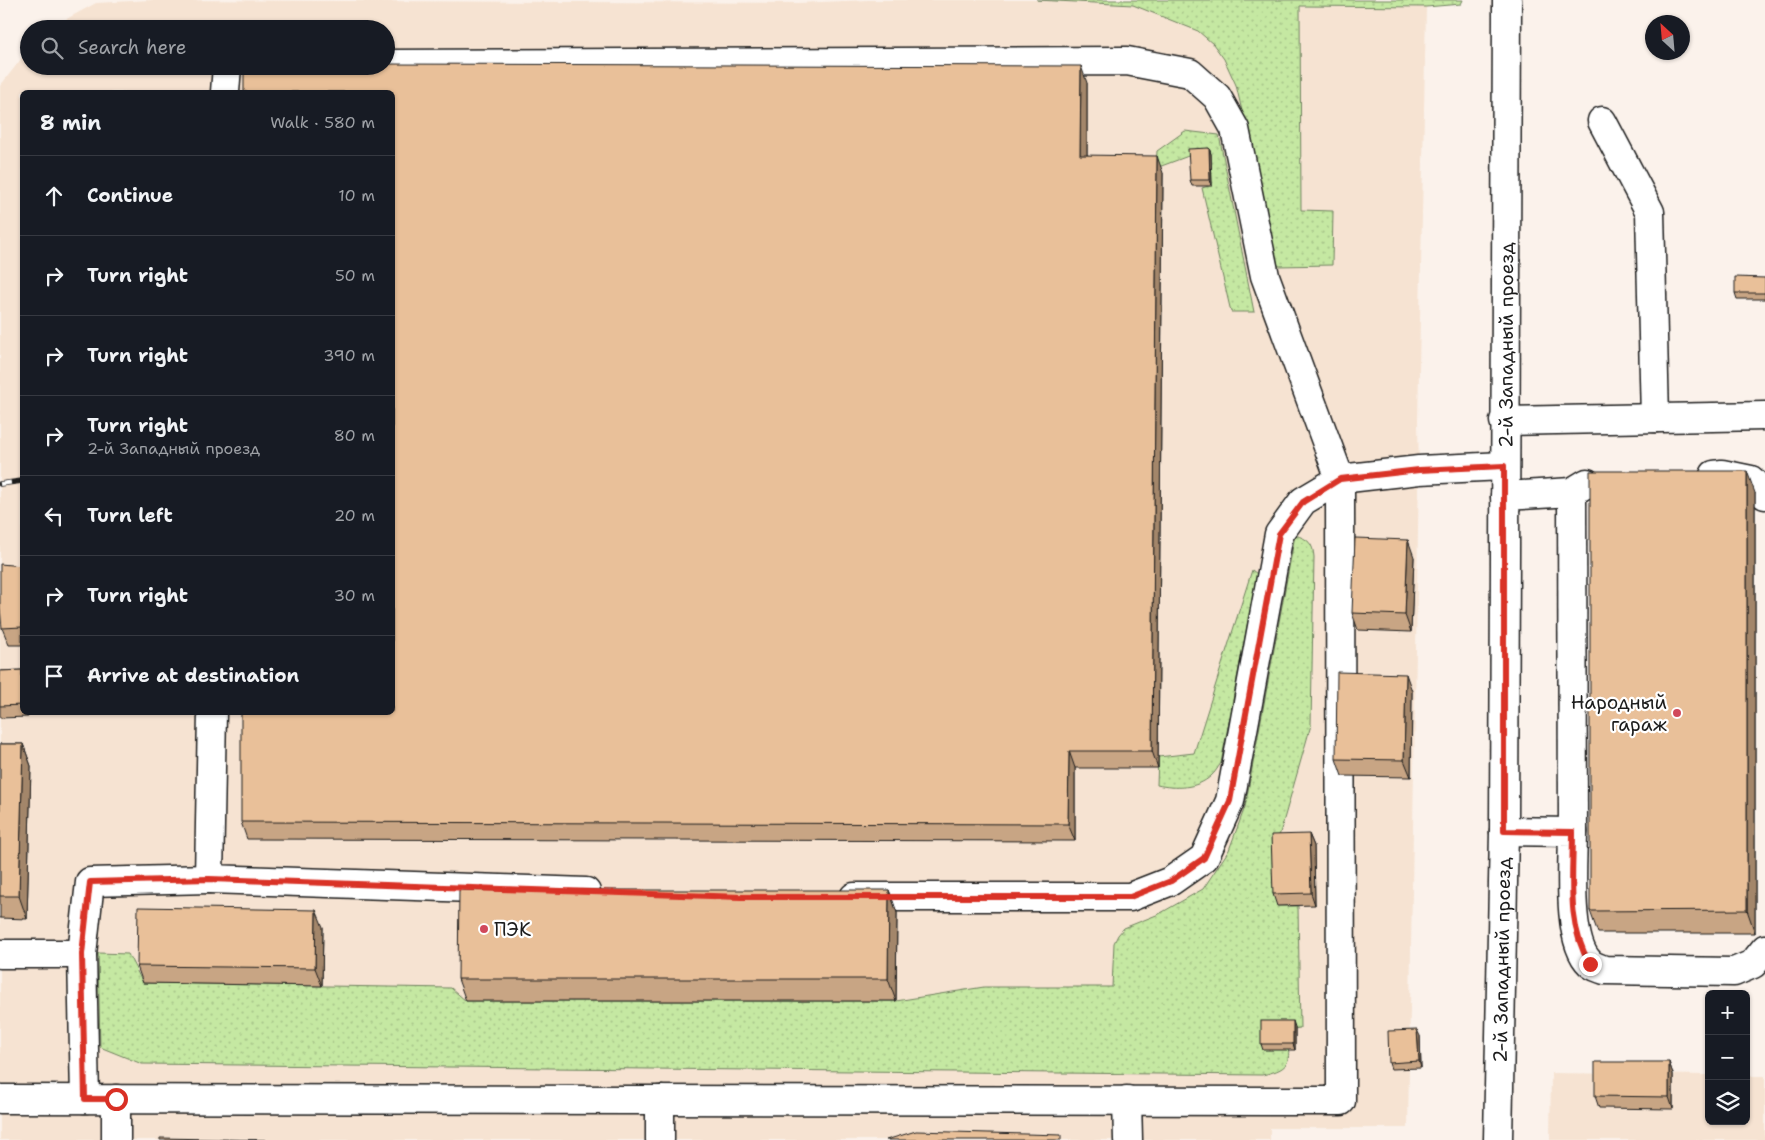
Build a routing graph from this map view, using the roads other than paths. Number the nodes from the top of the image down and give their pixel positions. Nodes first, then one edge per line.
1 (1506, 0) edge
2 (395, 64) edge
3 (226, 75) edge
4 (225, 90) edge
5 (1602, 121) dead end
6 (1765, 416) edge
7 (1655, 418) junction
8 (1504, 421) junction
9 (1504, 466) junction
10 (1685, 476) edge
11 (1611, 478) edge
12 (1340, 479) junction
13 (1572, 492) junction
14 (1765, 495) edge
15 (1505, 496) junction
16 (212, 715) edge
17 (1504, 831) junction
18 (1573, 832) junction
19 (209, 879) junction
20 (613, 892) edge
21 (829, 897) edge
22 (1765, 949) edge
23 (0, 954) edge
24 (82, 954) junction
25 (0, 1099) edge
26 (85, 1099) junction
27 (116, 1099) junction
28 (660, 1100) junction
29 (1127, 1100) junction
30 (116, 1140) edge
31 (660, 1140) edge
32 (1128, 1140) edge
33 (1498, 1140) edge

1 - 8 street, 2-й Западный проезд
2 - 12 street
3 - 4 street
5 - 7 street
6 - 7 street
7 - 8 street
8 - 9 street, 2-й Западный проезд
9 - 12 street
9 - 15 street, 2-й Западный проезд
10 - 14 street
11 - 13 street
12 - 21 street
12 - 29 street
13 - 15 street
13 - 18 street
15 - 17 street, 2-й Западный проезд
16 - 19 street
17 - 18 street
17 - 33 street, 2-й Западный проезд
18 - 22 street
19 - 20 street
19 - 24 street
23 - 24 street
24 - 26 street
25 - 26 street
26 - 27 street
27 - 28 street
27 - 30 street
28 - 29 street
28 - 31 street
29 - 32 street

